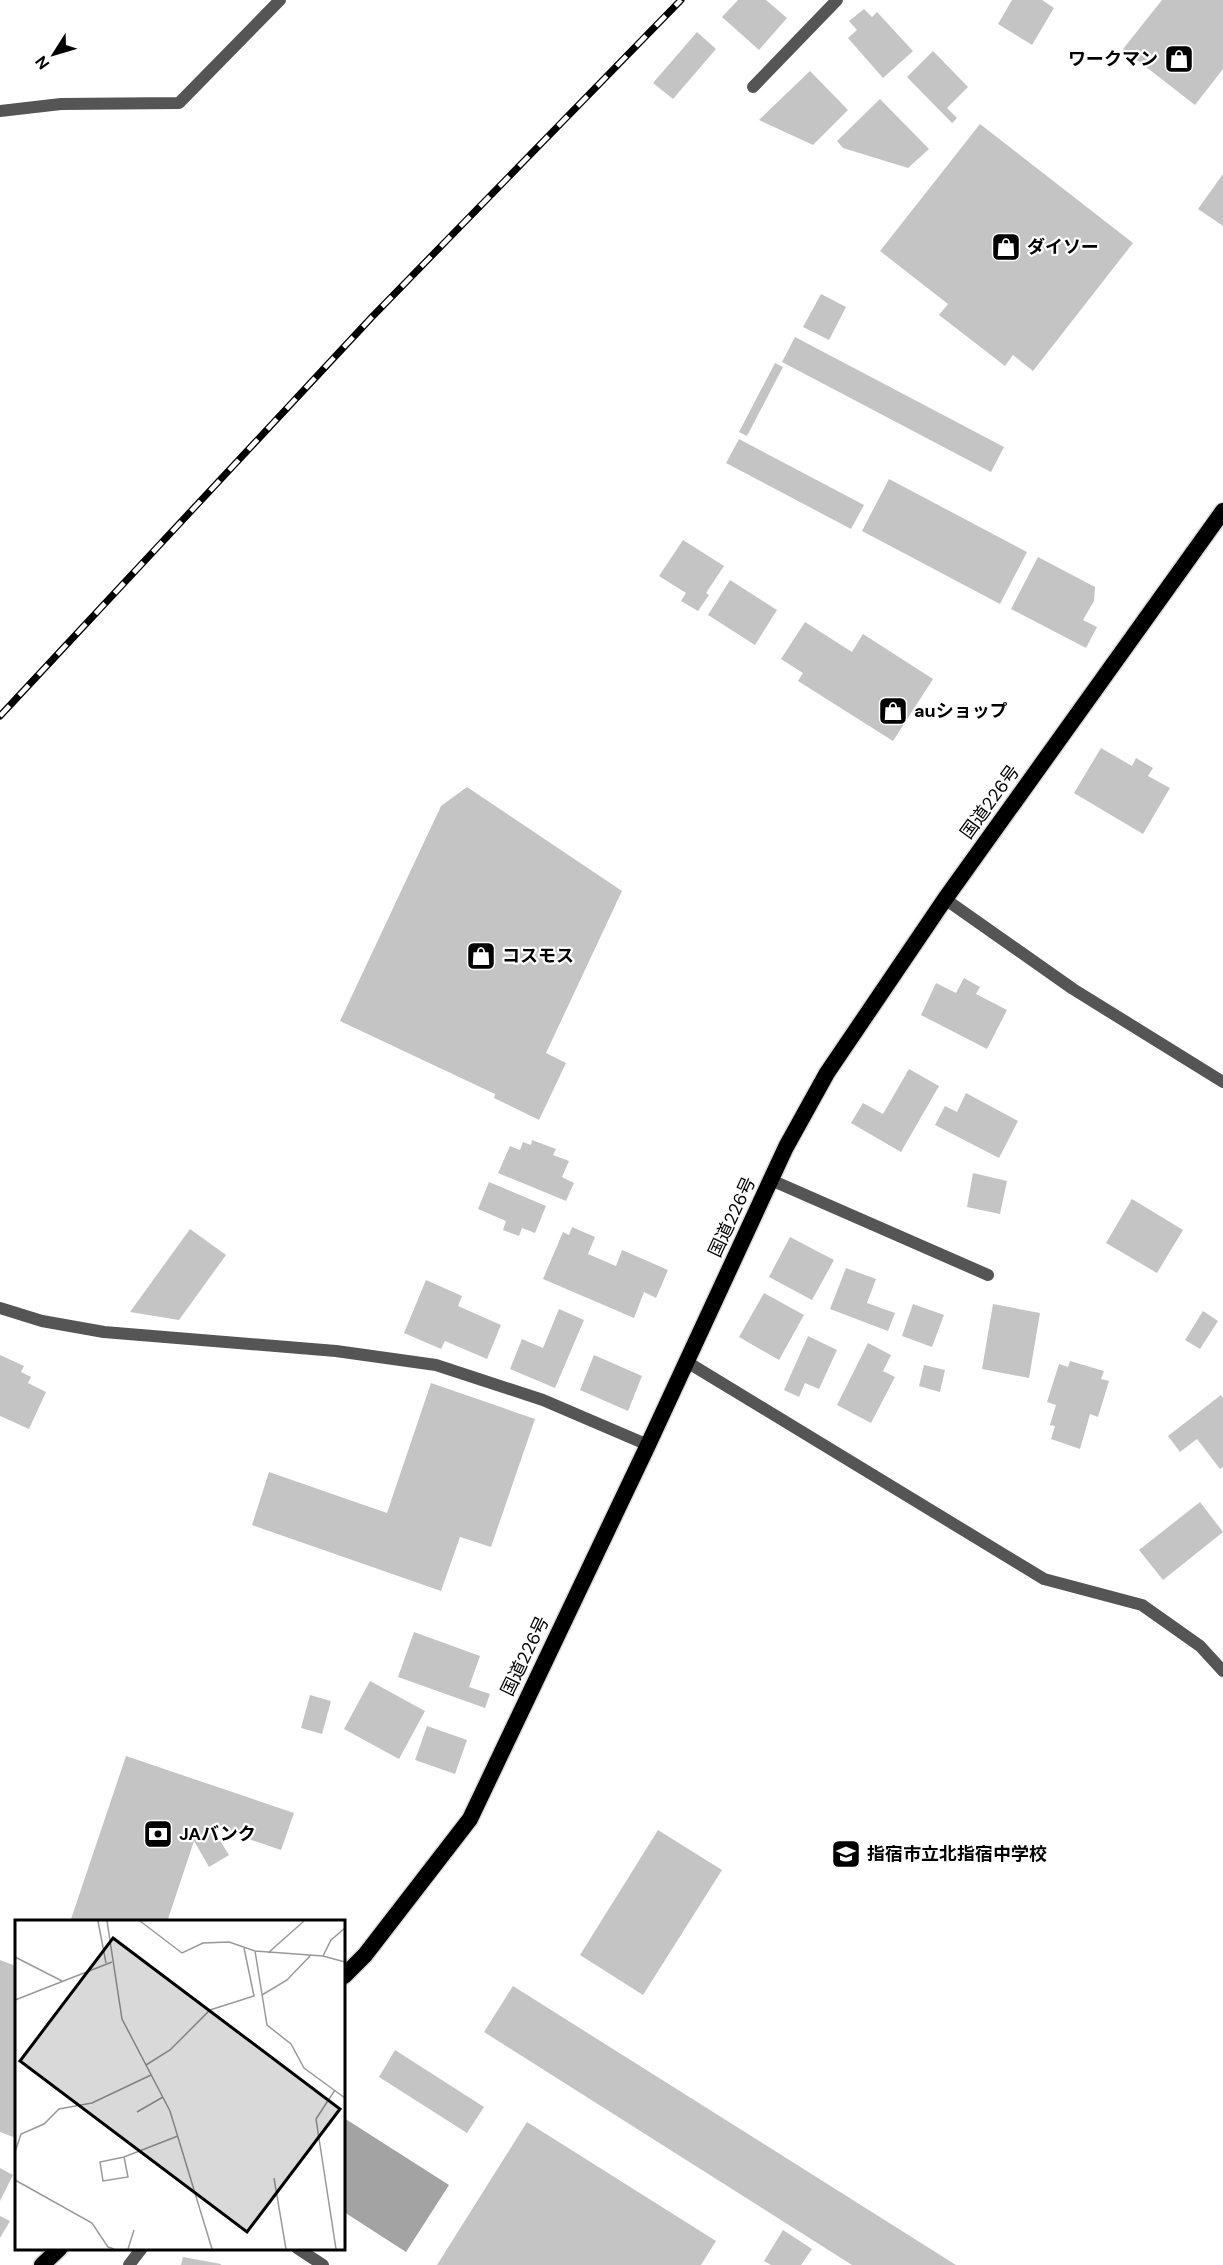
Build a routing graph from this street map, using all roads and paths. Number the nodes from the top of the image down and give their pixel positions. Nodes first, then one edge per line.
1 (280, 0) edge
2 (837, 0) edge
3 (753, 87) dead end
4 (0, 111) edge
5 (1223, 511) edge
6 (945, 899) junction
7 (1223, 1082) edge
8 (771, 1180) junction
9 (988, 1275) dead end
10 (0, 1308) edge
11 (687, 1362) junction
12 (648, 1445) junction
13 (1223, 1671) edge
14 (345, 1975) edge
15 (58, 2250) edge
16 (140, 2250) edge
17 (300, 2250) edge
18 (42, 2265) edge
19 (129, 2265) edge
20 (323, 2265) edge

1 - 4 street
2 - 3 street
5 - 6 highway, 国道226号
6 - 7 street
6 - 8 highway, 国道226号
8 - 9 street
8 - 11 highway, 国道226号
10 - 12 street
11 - 12 highway, 国道226号
11 - 13 street
12 - 14 highway, 国道226号
15 - 18 highway
16 - 19 street
17 - 20 street

